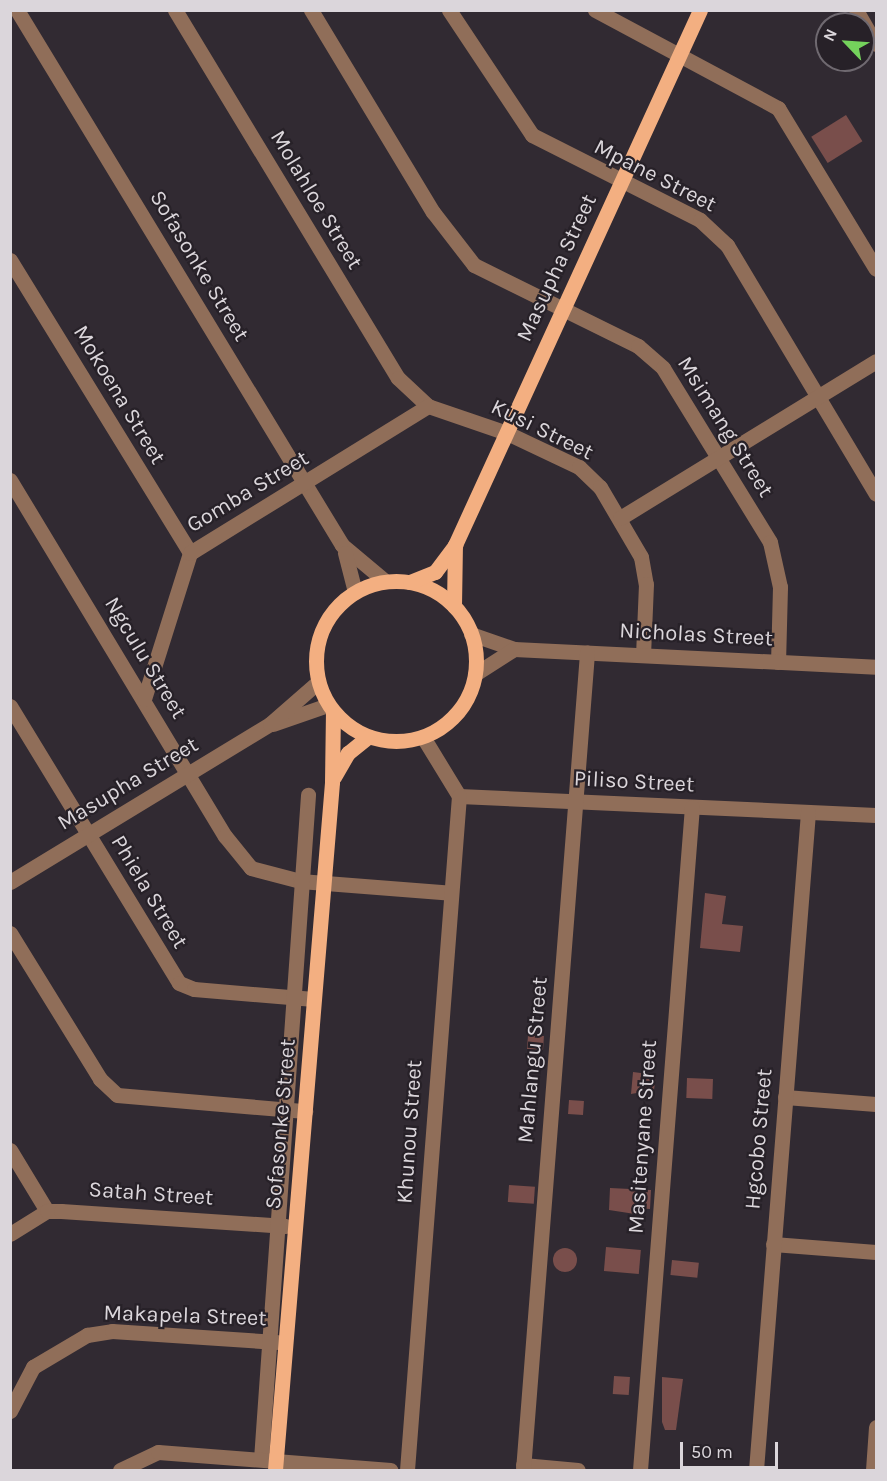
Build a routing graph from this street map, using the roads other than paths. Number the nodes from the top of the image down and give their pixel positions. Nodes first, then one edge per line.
1 (17, 10) edge
2 (174, 10) edge
3 (311, 10) edge
4 (448, 10) edge
5 (595, 10) edge
6 (700, 10) edge
7 (856, 10) edge
8 (876, 44) edge
9 (679, 56) junction
10 (622, 181) junction
11 (10, 260) edge
12 (876, 269) edge
13 (562, 312) junction
14 (876, 361) edge
15 (818, 397) junction
16 (428, 406) junction
17 (507, 433) junction
18 (719, 457) junction
19 (10, 480) edge
20 (305, 485) junction
21 (876, 494) edge
22 (620, 518) junction
23 (342, 544) junction
24 (455, 545) junction
25 (190, 553) junction
26 (385, 581) junction
27 (410, 582) junction
28 (355, 592) junction
29 (454, 606) junction
30 (471, 634) junction
31 (514, 649) junction
32 (587, 653) junction
33 (643, 655) junction
34 (778, 662) junction
35 (876, 667) edge
36 (475, 674) junction
37 (318, 682) junction
38 (144, 699) junction
39 (10, 706) edge
40 (331, 709) junction
41 (270, 724) junction
42 (368, 737) junction
43 (423, 737) junction
44 (188, 774) junction
45 (332, 782) junction
46 (308, 795) dead end
47 (459, 796) junction
48 (575, 801) junction
49 (692, 807) junction
50 (808, 812) junction
51 (876, 815) edge
52 (88, 835) junction
53 (300, 881) junction
54 (10, 882) edge
55 (324, 884) junction
56 (451, 893) junction
57 (10, 933) edge
58 (292, 997) junction
59 (314, 999) junction
60 (785, 1097) junction
61 (876, 1104) edge
62 (285, 1110) junction
63 (305, 1111) junction
64 (10, 1150) edge
65 (47, 1211) junction
66 (276, 1225) junction
67 (295, 1227) junction
68 (10, 1234) edge
69 (773, 1244) junction
70 (876, 1251) edge
71 (269, 1341) junction
72 (286, 1343) junction
73 (10, 1411) edge
74 (876, 1427) edge
75 (271, 1462) edge
76 (523, 1468) edge
77 (120, 1470) edge
78 (390, 1470) edge
79 (406, 1470) edge
80 (578, 1470) edge
81 (640, 1470) edge
82 (756, 1470) edge
83 (873, 1470) edge

1 - 20 street, Sofasonke Street
2 - 16 street, Molahloe Street
3 - 13 street, Msimang Street
4 - 10 street, Mpane Street
5 - 9 street
6 - 9 main road, Masupha Street
7 - 8 street
9 - 10 main road, Masupha Street
9 - 12 street
10 - 13 main road, Masupha Street
10 - 15 street, Mpane Street
11 - 25 street, Mokoena Street
13 - 17 main road, Masupha Street
13 - 18 street, Msimang Street
14 - 15 street
15 - 18 street
15 - 21 street, Mpane Street
16 - 17 street, Kusi Street
16 - 20 street, Gomba Street
17 - 22 street, Kusi Street
17 - 24 main road, Masupha Street
18 - 22 street
18 - 34 street, Msimang Street
19 - 38 street, Ngculu Street
20 - 23 street, Sofasonke Street
20 - 25 street, Gomba Street
22 - 33 street, Kusi Street
23 - 26 street, Sofasonke Street
23 - 28 street, Sofasonke Street
24 - 27 main road, Masupha Street
24 - 29 main road, Masupha Street
25 - 38 street, Gomba Street
26 - 27 main road, Sofasonke Street
26 - 28 main road, Sofasonke Street
27 - 29 main road, Sofasonke Street
28 - 37 main road, Sofasonke Street
29 - 30 main road
30 - 31 street, Nicholas Street
30 - 36 main road
31 - 32 street, Nicholas Street
31 - 36 street
32 - 33 street, Nicholas Street
32 - 48 street, Mahlangu Street
33 - 34 street, Nicholas Street
34 - 35 street, Nicholas Street
36 - 43 main road
37 - 40 main road, Sofasonke Street
37 - 41 street, Masupha Street
38 - 44 street, Ngculu Street
39 - 52 street, Phiela Street
40 - 41 street, Masupha Street
40 - 42 main road
40 - 45 main road, Sofasonke Street
41 - 44 street, Masupha Street
42 - 43 main road
42 - 45 main road, Sofasonke Street
43 - 47 street
44 - 52 street, Masupha Street
44 - 53 street, Ngculu Street
45 - 55 main road, Sofasonke Street
46 - 53 street
47 - 48 street, Piliso Street
47 - 56 street, Khunou Street
48 - 49 street, Piliso Street
48 - 76 street, Mahlangu Street
49 - 50 street, Piliso Street
49 - 81 street, Masitenyane Street
50 - 51 street, Piliso Street
50 - 60 street, Hgcobo Street
52 - 54 street, Masupha Street
52 - 58 street, Phiela Street
53 - 55 street, Ngculu Street
53 - 58 street
55 - 56 street, Ngculu Street
55 - 59 main road, Sofasonke Street
56 - 79 street, Khunou Street
57 - 62 street
58 - 59 street, Phiela Street
58 - 62 street
59 - 63 main road, Sofasonke Street
60 - 61 street
60 - 69 street, Hgcobo Street
62 - 63 street
62 - 66 street
63 - 67 main road, Sofasonke Street
64 - 65 street
65 - 66 street, Satah Street
65 - 68 street
66 - 67 street, Satah Street
66 - 71 street
67 - 72 main road, Sofasonke Street
69 - 70 street
69 - 82 street, Hgcobo Street
71 - 72 street, Makapela Street
71 - 73 street, Makapela Street
71 - 75 street
72 - 75 main road, Sofasonke Street
74 - 83 street
75 - 77 street
75 - 78 street
76 - 80 street

